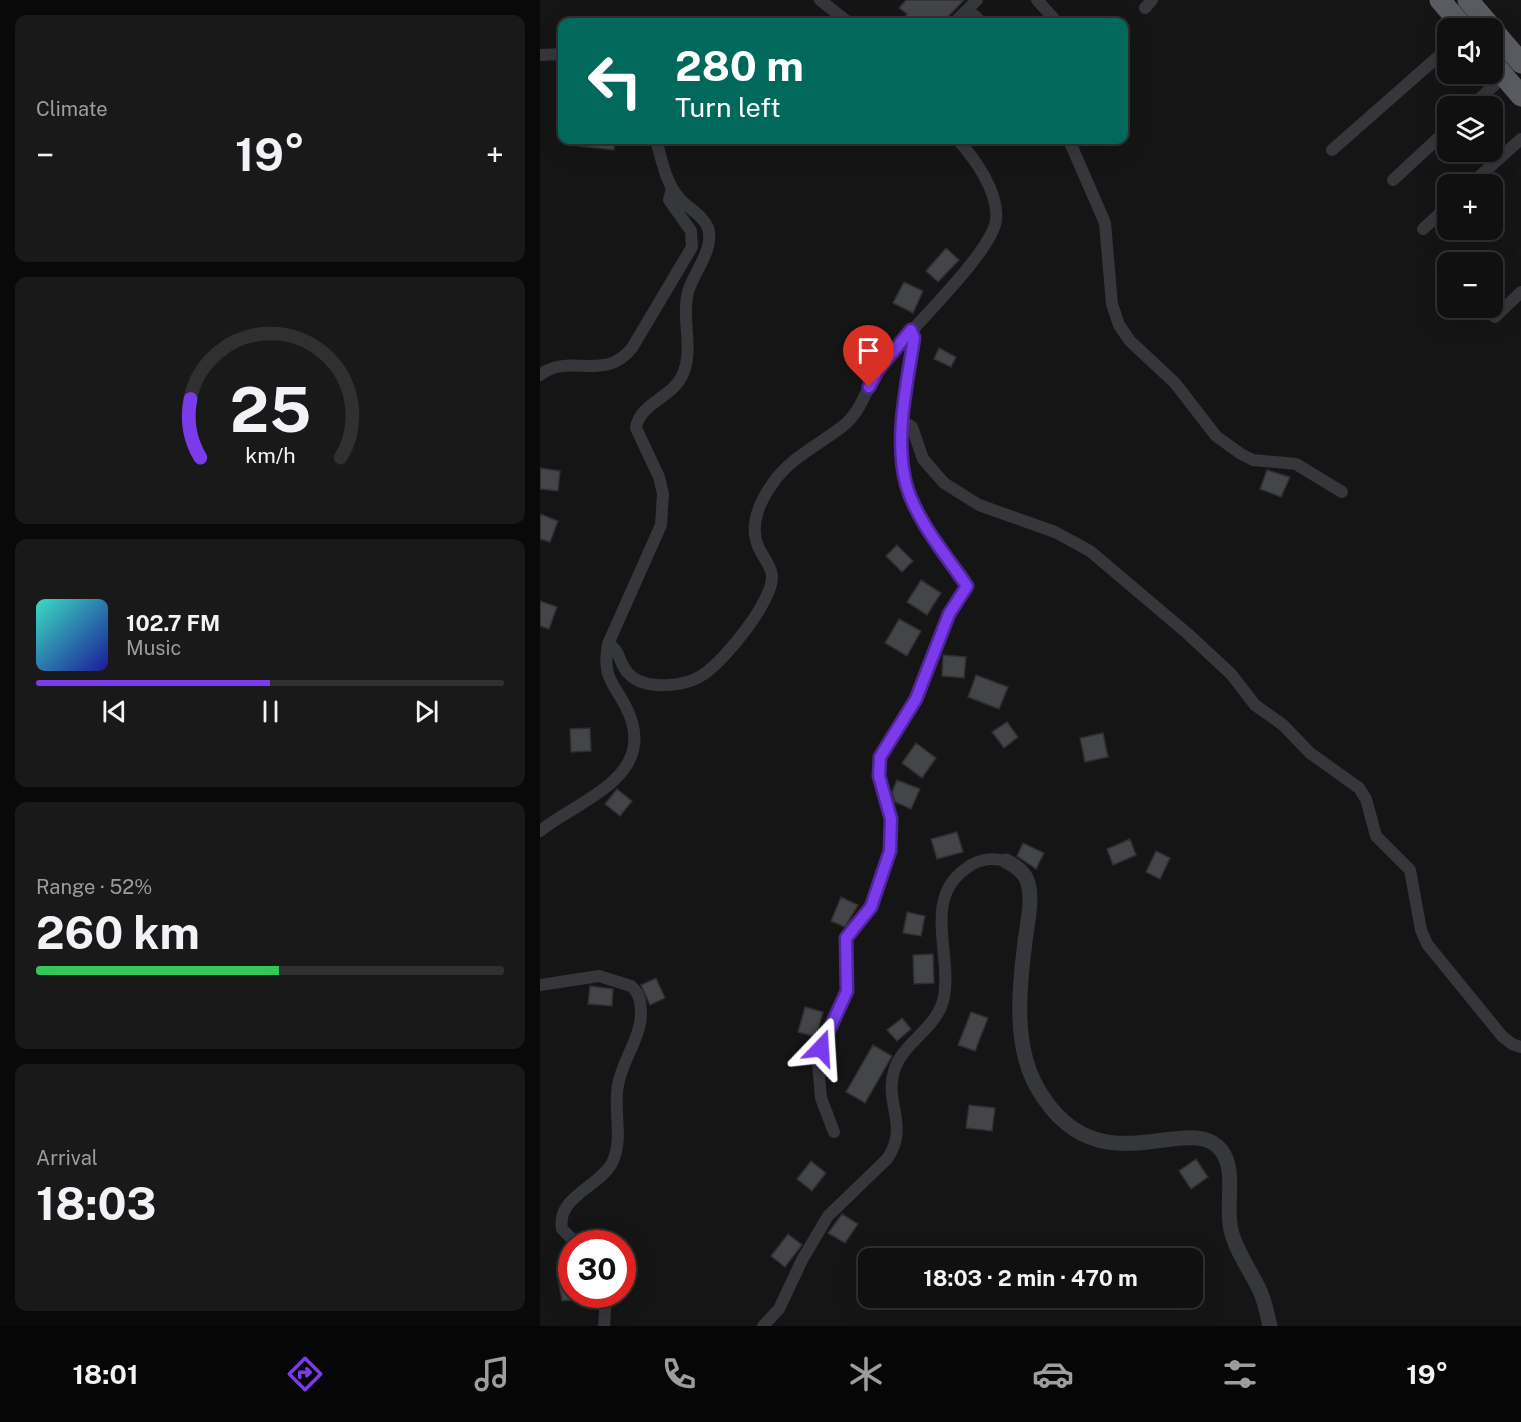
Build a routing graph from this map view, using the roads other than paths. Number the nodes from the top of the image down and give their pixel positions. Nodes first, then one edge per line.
1 (820, 0) edge
2 (1037, 0) edge
3 (1440, 0) edge
4 (1468, 0) edge
5 (973, 5) edge
6 (843, 18) edge
7 (959, 18) edge
8 (1053, 18) edge
9 (1455, 18) edge
10 (1483, 18) edge
11 (1503, 42) edge
12 (558, 54) edge
13 (540, 56) edge
14 (1437, 58) edge
15 (1521, 63) edge
16 (1503, 75) edge
17 (1521, 96) edge
18 (1437, 139) edge
19 (1521, 139) edge
20 (657, 144) edge
21 (961, 144) edge
22 (1071, 144) edge
23 (1332, 150) dead end
24 (1482, 174) edge
25 (1393, 180) dead end
26 (672, 188) junction
27 (1437, 216) edge
28 (1423, 229) dead end
29 (1521, 292) edge
30 (1503, 309) edge
31 (911, 330) junction
32 (540, 375) edge
33 (902, 421) junction
34 (1342, 492) dead end
35 (608, 644) junction
36 (540, 831) edge
37 (1006, 861) joint
38 (540, 985) edge
39 (1521, 1047) edge
40 (834, 1132) dead end
41 (563, 1230) edge
42 (605, 1308) edge
43 (604, 1326) edge
44 (763, 1326) edge
45 (1270, 1326) edge

1 - 6 street
2 - 8 street
3 - 9 highway
4 - 10 highway
5 - 7 street
11 - 15 highway
12 - 13 street
14 - 23 street
16 - 17 highway
18 - 25 street
19 - 24 street
20 - 26 street
21 - 31 street
22 - 34 street
26 - 32 street
26 - 35 street
27 - 28 street
29 - 30 street
31 - 33 street
31 - 35 street
33 - 39 street
33 - 40 street
35 - 36 street
37 - 44 street
37 - 45 street
38 - 41 street
42 - 43 street

